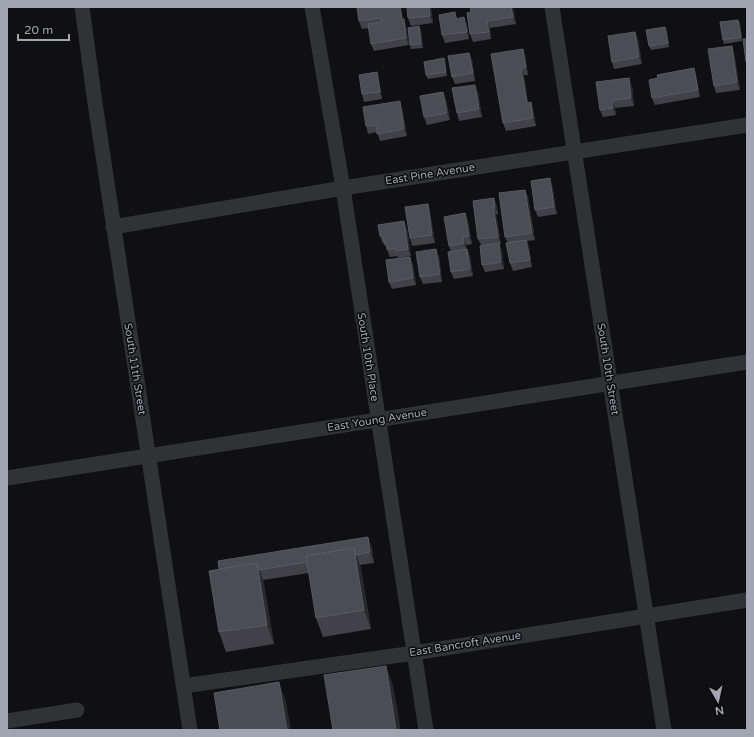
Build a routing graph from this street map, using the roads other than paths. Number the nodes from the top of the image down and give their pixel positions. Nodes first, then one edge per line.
1 (82, 7) edge
2 (312, 7) edge
3 (552, 7) edge
4 (747, 125) edge
5 (575, 152) junction
6 (343, 188) junction
7 (114, 227) junction
8 (747, 362) edge
9 (610, 384) junction
10 (378, 420) junction
11 (148, 456) junction
12 (7, 478) edge
13 (747, 600) edge
14 (646, 615) junction
15 (414, 653) junction
16 (183, 686) junction
17 (78, 710) dead end
18 (7, 721) edge
19 (190, 730) edge
20 (426, 730) edge
21 (664, 730) edge

1 - 7 street, South 11th Street
2 - 6 street, South 10th Place
3 - 5 street, South 10th Street
4 - 5 street, East Pine Avenue
5 - 6 street, East Pine Avenue
5 - 9 street, South 10th Street
6 - 7 street, East Pine Avenue
6 - 10 street, South 10th Place
7 - 11 street, South 11th Street
8 - 9 street, East Young Avenue
9 - 10 street, East Young Avenue
9 - 14 street, South 10th Street
10 - 11 street, East Young Avenue
10 - 15 street, South 10th Place
11 - 12 street, East Young Avenue
11 - 16 street, South 11th Street
13 - 14 street, East Bancroft Avenue
14 - 15 street, East Bancroft Avenue
14 - 21 street, South 10th Street
15 - 16 street, East Bancroft Avenue
15 - 20 street, South 10th Place
16 - 19 street, South 11th Street
17 - 18 street

